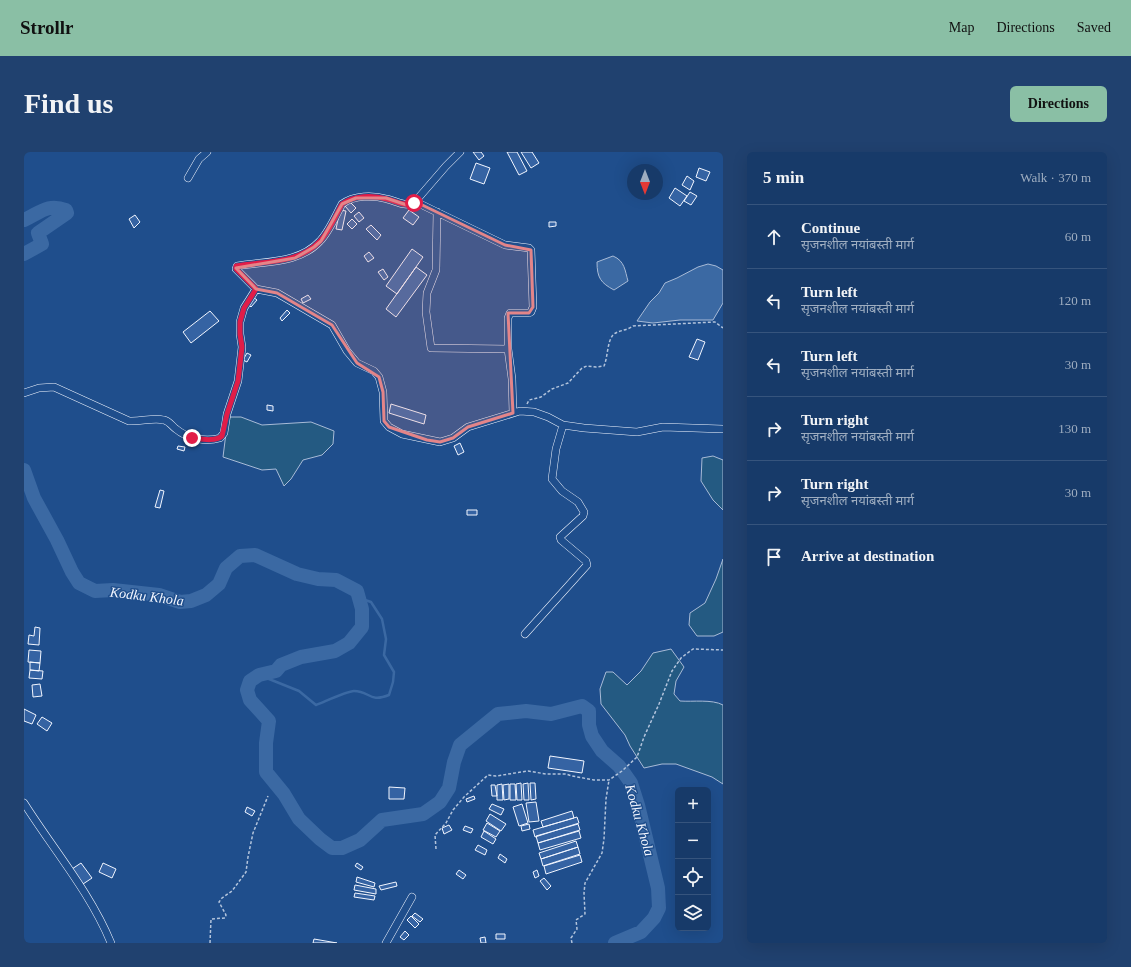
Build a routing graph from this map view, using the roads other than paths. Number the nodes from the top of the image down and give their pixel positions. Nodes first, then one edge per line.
1 (207, 152) edge
2 (460, 152) edge
3 (188, 178) dead end
4 (416, 202) junction
5 (437, 212) junction
6 (256, 289) junction
7 (508, 349) junction
8 (24, 393) edge
9 (517, 412) junction
10 (562, 425) junction
11 (723, 429) edge
12 (525, 634) dead end
13 (24, 803) edge
14 (412, 897) dead end
15 (111, 943) edge
16 (386, 943) edge

1 - 3 street
2 - 4 street
4 - 5 street
4 - 6 street
5 - 7 street
5 - 7 street
6 - 8 street
6 - 9 street
7 - 9 street
9 - 10 street
10 - 11 street
10 - 12 street
13 - 15 street
14 - 16 street

